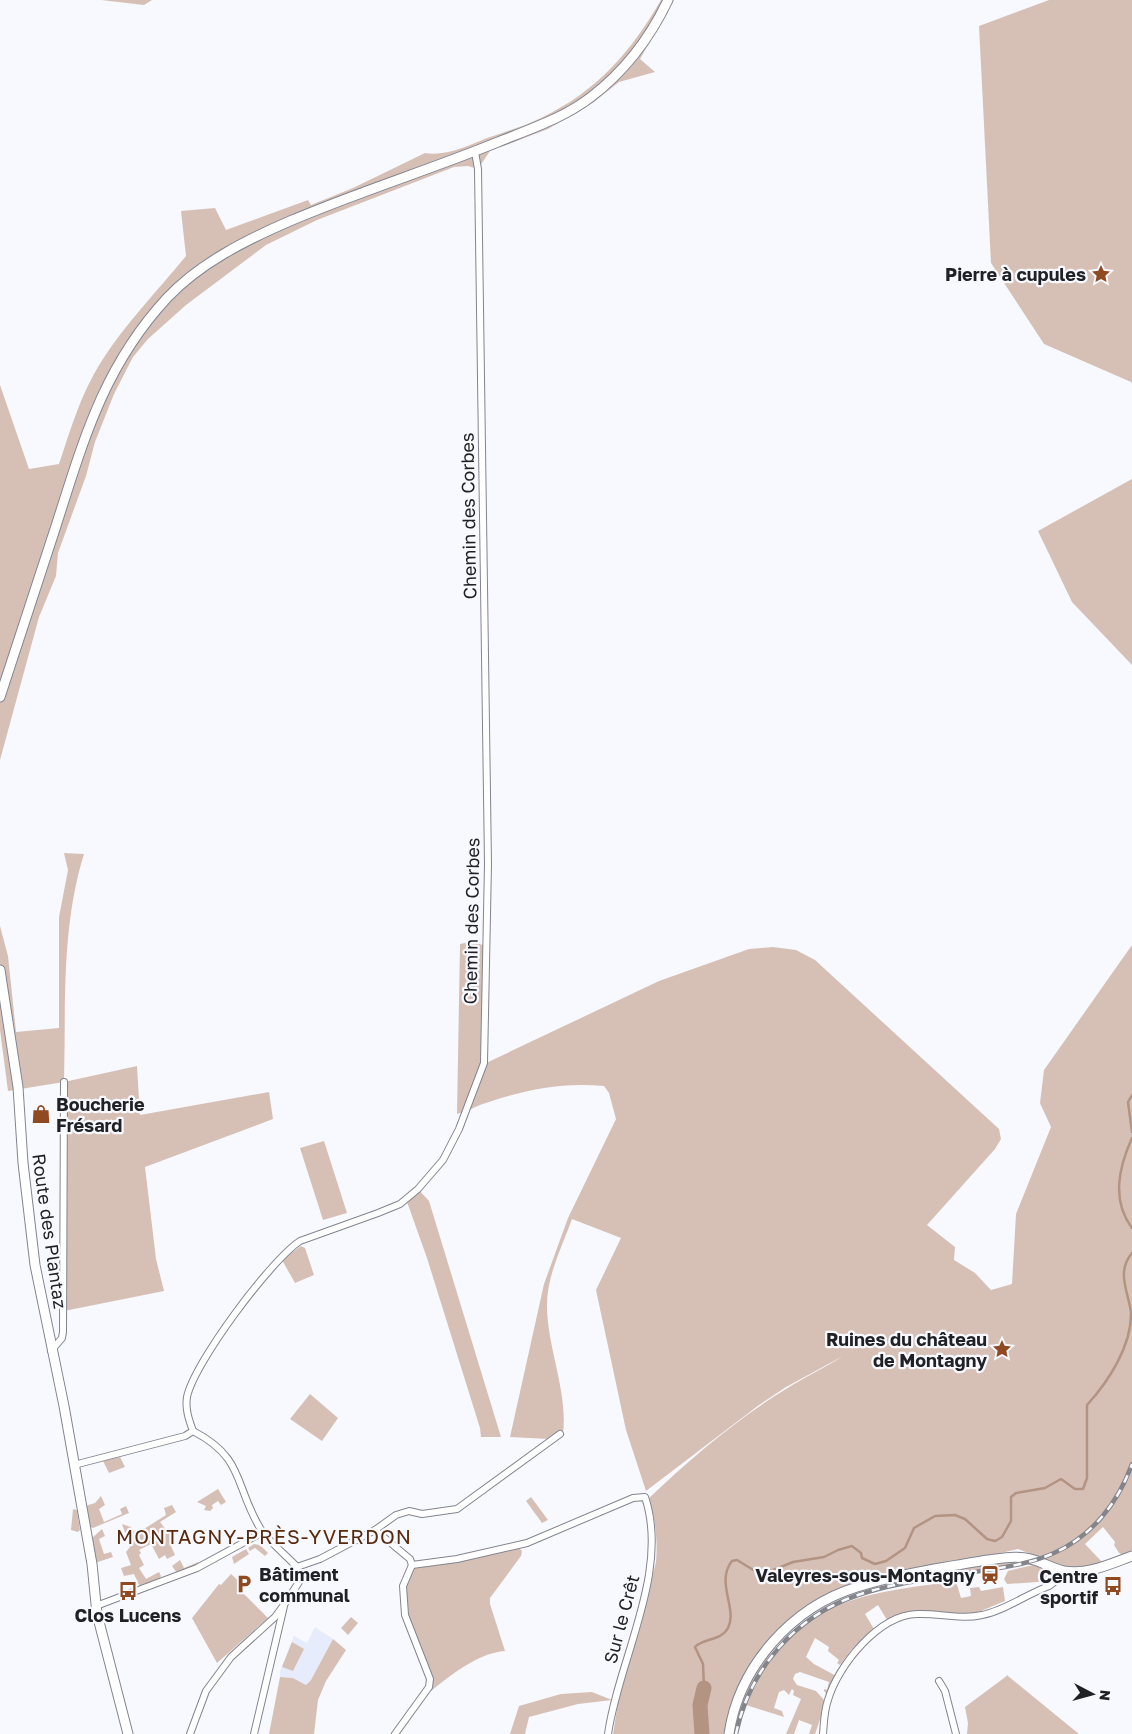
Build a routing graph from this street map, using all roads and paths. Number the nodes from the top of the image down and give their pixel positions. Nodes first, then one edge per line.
1 (668, 0) edge
2 (475, 152) junction
3 (0, 696) edge
4 (0, 970) edge
5 (64, 1082) dead end
6 (52, 1351) junction
7 (193, 1431) junction
8 (560, 1434) dead end
9 (74, 1465) junction
10 (375, 1530) junction
11 (263, 1532) junction
12 (1132, 1556) edge
13 (412, 1564) junction
14 (298, 1567) junction
15 (1062, 1571) junction
16 (284, 1605) junction
17 (96, 1606) junction
18 (939, 1681) dead end
19 (128, 1734) edge
20 (190, 1734) edge
21 (254, 1734) edge
22 (395, 1734) edge
23 (608, 1734) edge
24 (729, 1734) edge
25 (823, 1734) edge
26 (956, 1734) edge

1 - 2 street
2 - 3 street
2 - 7 street, Chemin des Corbes
4 - 6 street, Route des Plantaz
5 - 6 street
6 - 9 street, Route des Plantaz
7 - 9 street
7 - 11 street
8 - 10 street
9 - 17 street, Route des Plantaz
10 - 13 street
10 - 14 street
11 - 14 street
11 - 17 street
12 - 15 street
13 - 22 street
13 - 23 street, Sur le Crêt
14 - 16 street
15 - 24 street
15 - 25 street
16 - 20 street
16 - 21 street
17 - 19 street, Route des Plantaz
18 - 26 street

